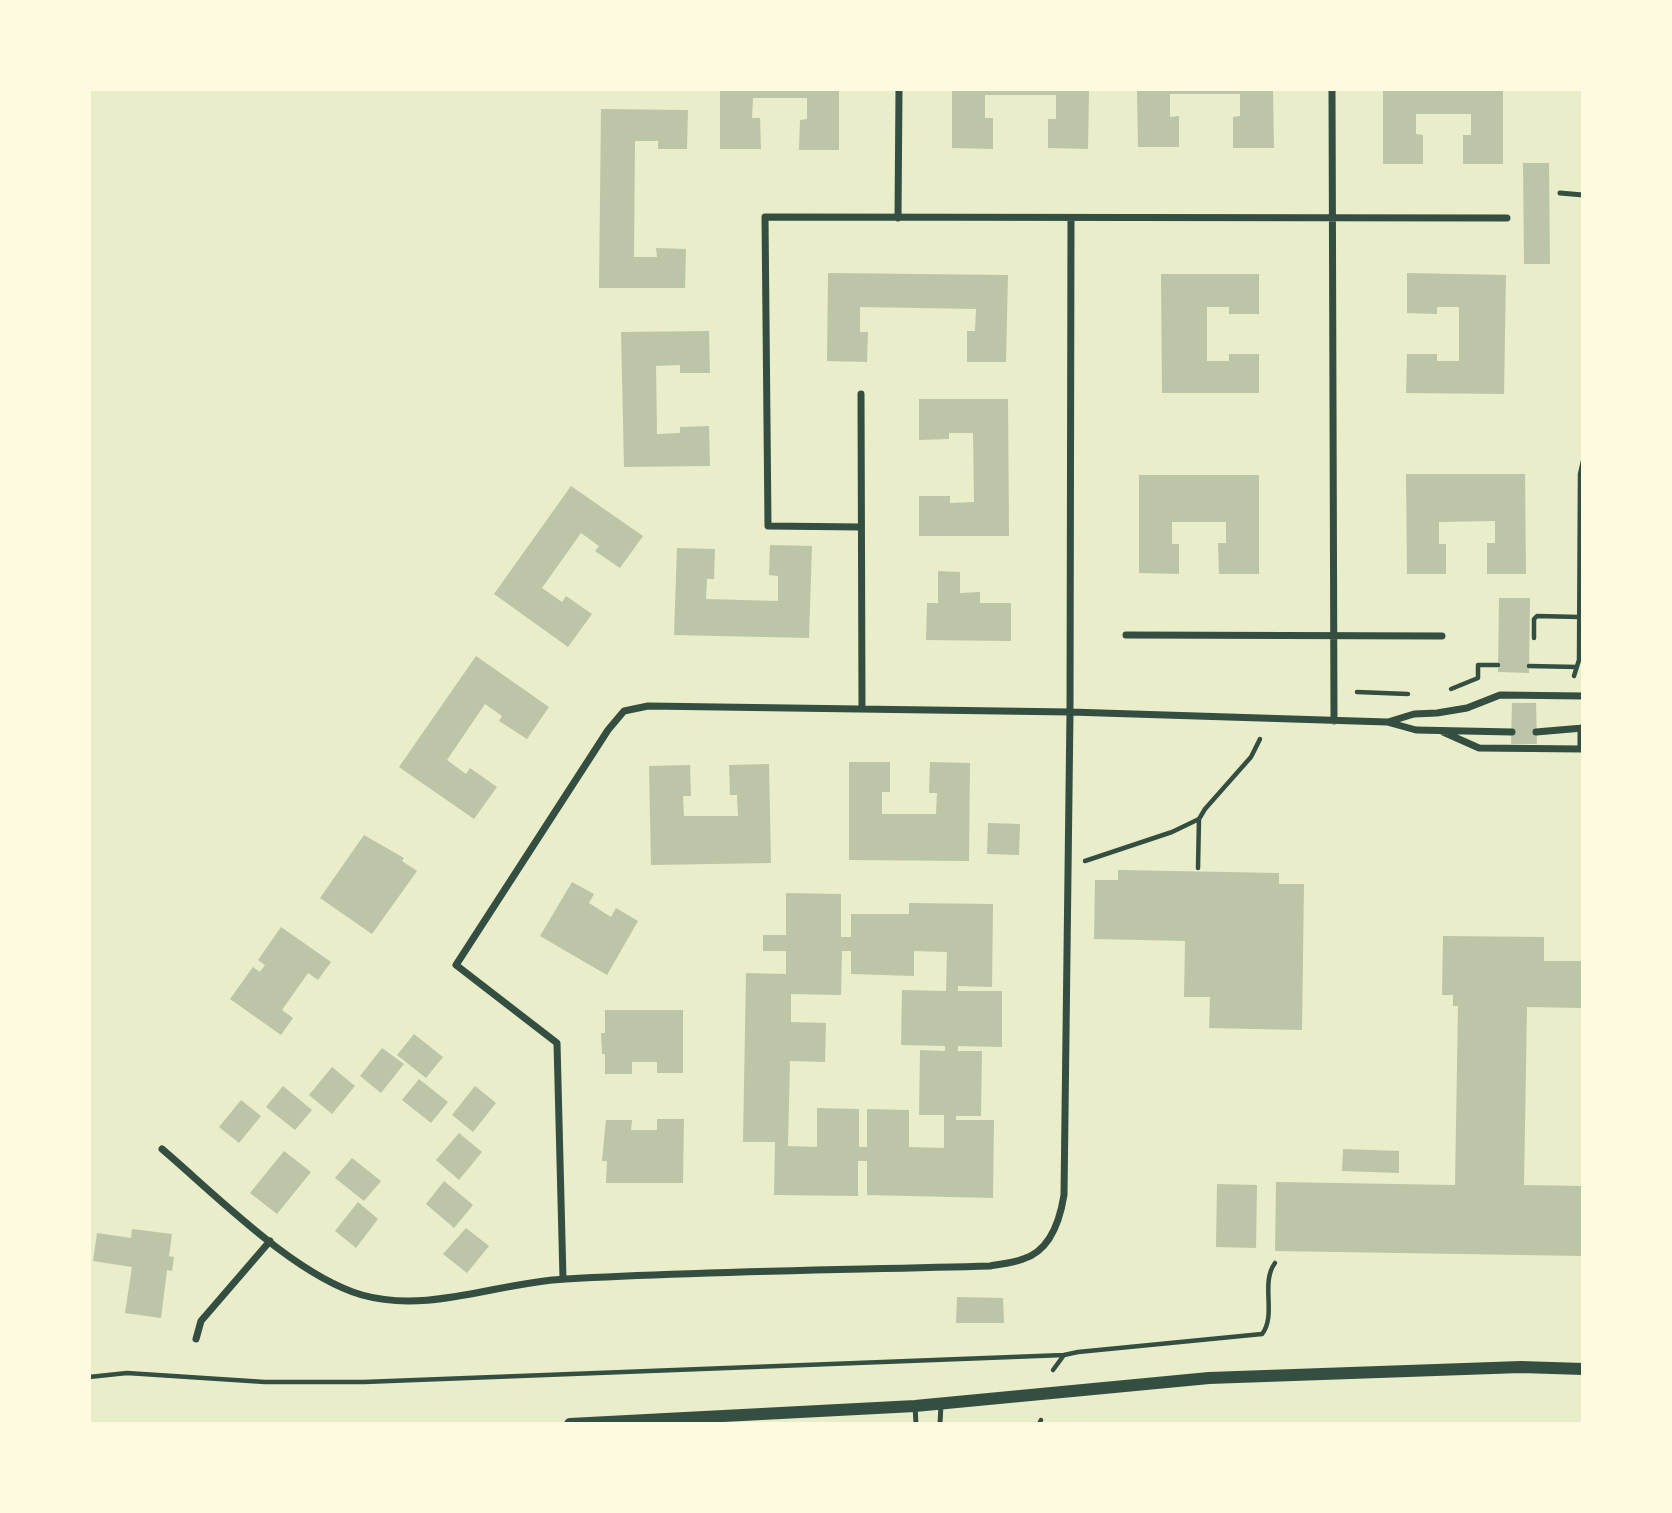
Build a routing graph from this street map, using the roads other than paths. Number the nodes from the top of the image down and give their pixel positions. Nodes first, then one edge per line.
1 (899, 89) edge
2 (1332, 89) edge
3 (1560, 193) dead end
4 (1583, 195) edge
5 (898, 218) junction
6 (1071, 218) junction
7 (1332, 218) junction
8 (1507, 218) dead end
9 (862, 394) dead end
10 (861, 527) junction
11 (1126, 635) dead end
12 (1333, 636) junction
13 (1442, 636) dead end
14 (1583, 696) edge
15 (862, 709) junction
16 (1070, 712) junction
17 (1335, 721) junction
18 (1387, 722) junction
19 (1582, 728) edge
20 (1438, 730) junction
21 (1512, 732) dead end
22 (1536, 732) dead end
23 (1582, 749) edge
24 (162, 1149) dead end
25 (270, 1241) junction
26 (563, 1279) junction
27 (196, 1339) dead end
28 (1583, 1369) edge
29 (941, 1404) junction
30 (915, 1406) junction
31 (570, 1424) edge
32 (916, 1424) edge
33 (940, 1424) edge

1 - 5 street
2 - 7 street
3 - 4 lane
5 - 6 street
5 - 10 street
6 - 7 street
6 - 16 street
7 - 8 street
7 - 12 street
9 - 10 street
10 - 15 street
11 - 12 street
12 - 13 street
12 - 17 street
14 - 18 street
15 - 16 street
15 - 26 street
16 - 17 street
16 - 26 street
17 - 18 street
18 - 20 street
19 - 22 street
19 - 23 street
20 - 21 street
20 - 23 street
24 - 25 street
25 - 26 street
25 - 27 street
28 - 29 street
29 - 30 street
29 - 33 lane
30 - 31 street
30 - 32 lane

